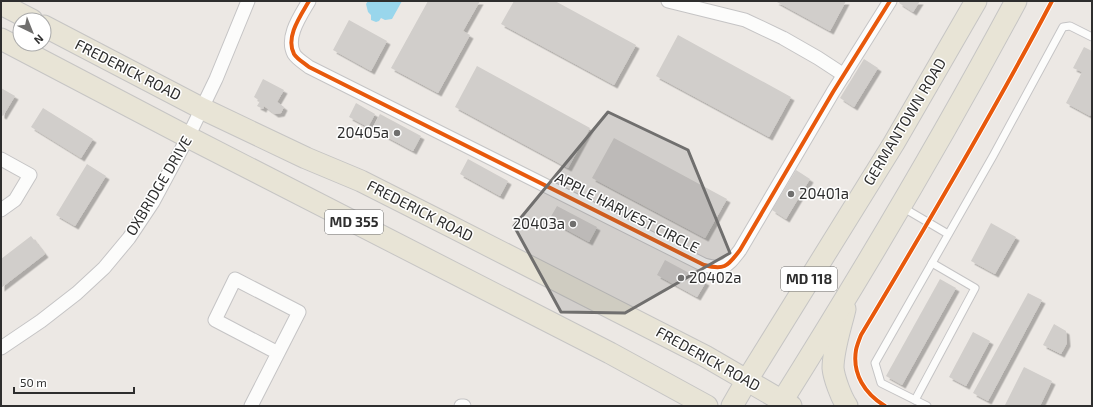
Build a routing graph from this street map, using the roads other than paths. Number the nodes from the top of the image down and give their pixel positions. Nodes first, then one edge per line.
1 (248, 1) edge
2 (309, 1) edge
3 (668, 1) edge
4 (890, 1) edge
5 (976, 1) edge
6 (1016, 1) edge
7 (1, 4) edge
8 (16, 12) edge
9 (52, 30) edge
10 (1092, 37) edge
11 (1, 39) edge
12 (844, 75) junction
13 (203, 109) junction
14 (188, 137) junction
15 (1, 159) edge
16 (900, 206) junction
17 (1, 210) edge
18 (948, 234) junction
19 (932, 263) junction
20 (850, 288) junction
21 (1, 348) edge
22 (278, 353) junction
23 (747, 380) junction
24 (915, 400) junction
25 (784, 404) edge
26 (251, 406) edge
27 (707, 406) edge
28 (732, 406) edge
29 (847, 406) edge
30 (927, 406) edge

1 - 13 street, OXBRIDGE DRIVE
2 - 12 street, APPLE HARVEST CIRCLE
3 - 12 street
4 - 12 street, APPLE HARVEST CIRCLE
5 - 23 main road, GERMANTOWN ROAD / MD 118
6 - 16 main road, MD 118
7 - 8 main road
9 - 13 main road, FREDERICK ROAD / MD 355
10 - 18 lane
11 - 14 main road, FREDERICK ROAD / MD 355
13 - 14 street, OXBRIDGE DRIVE
13 - 23 main road, FREDERICK ROAD / MD 355
14 - 21 street, OXBRIDGE DRIVE
14 - 27 main road, FREDERICK ROAD / MD 355
15 - 17 street
16 - 18 lane
16 - 20 main road, MD 118
18 - 19 lane
19 - 24 lane
19 - 24 lane
20 - 25 main road, MD 118
20 - 29 main road
22 - 22 street
22 - 26 street
23 - 25 main road, FREDERICK ROAD / MD 355
23 - 28 main road, GERMANTOWN ROAD / MD 118
24 - 30 lane

